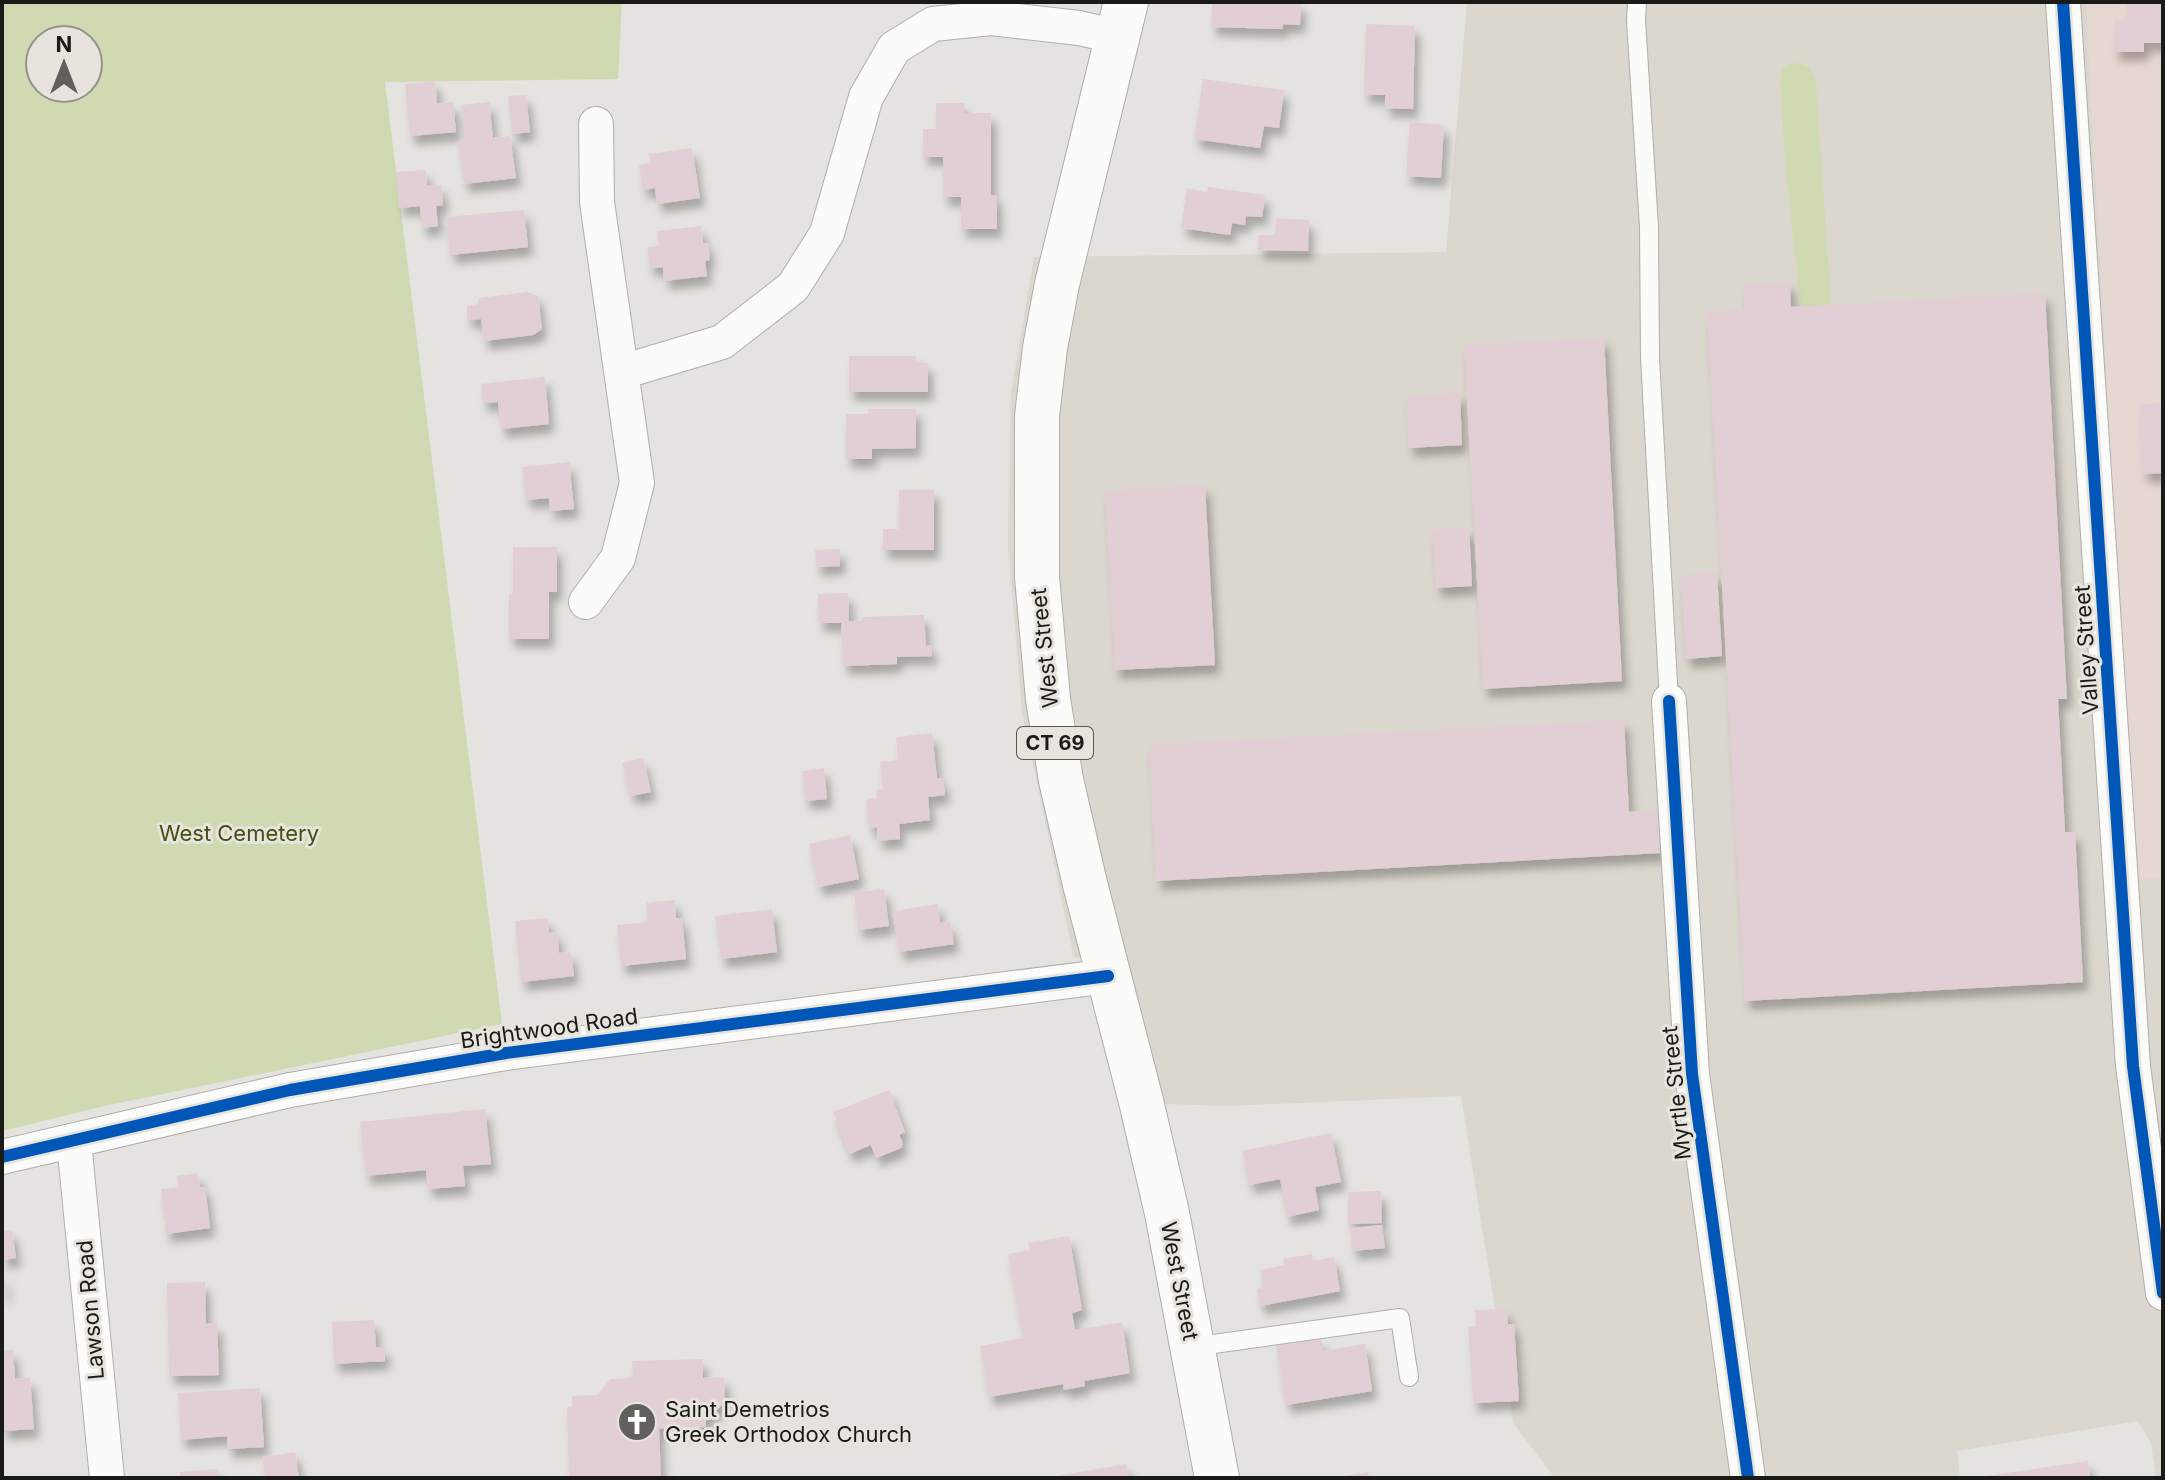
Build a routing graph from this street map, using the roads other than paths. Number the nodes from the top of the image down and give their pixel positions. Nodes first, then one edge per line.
1 (1637, 2) edge
2 (2063, 2) edge
3 (1122, 19) edge
4 (596, 124) dead end
5 (622, 372) junction
6 (586, 602) dead end
7 (1669, 701) joint
8 (1108, 976) junction
9 (74, 1142) junction
10 (2, 1157) edge
11 (2163, 1293) edge
12 (1192, 1347) junction
13 (1409, 1377) dead end
14 (107, 1478) edge
15 (1217, 1478) edge
16 (1748, 1478) edge

1 - 7 lane
2 - 11 street, Valley Street
3 - 5 street
3 - 8 main road, West Street / CT 69
4 - 5 street
5 - 6 street
7 - 16 street, Myrtle Street
8 - 9 street, Brightwood Road
8 - 12 main road, West Street / CT 69
9 - 10 street, Brightwood Road
9 - 14 street, Lawson Road
12 - 13 lane
12 - 15 main road, West Street / CT 69

